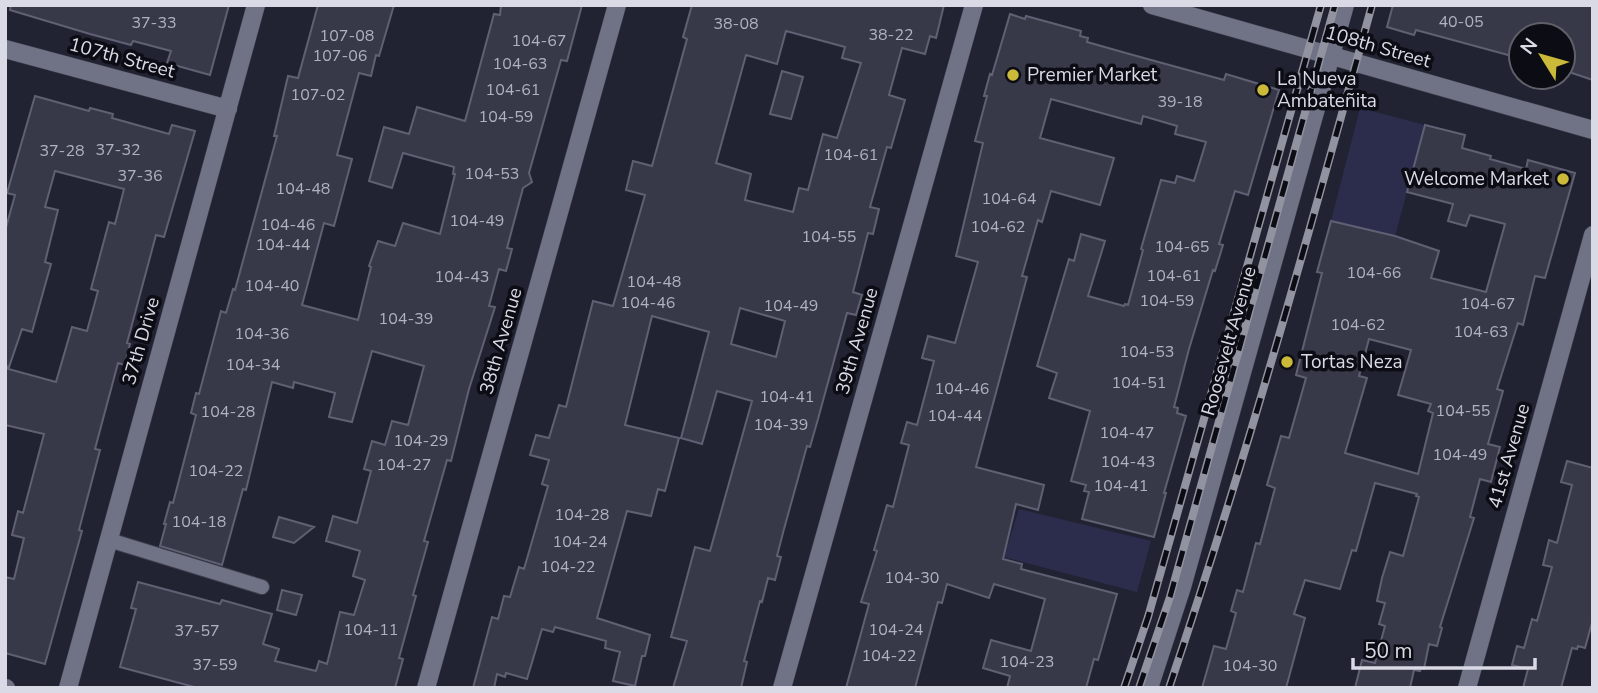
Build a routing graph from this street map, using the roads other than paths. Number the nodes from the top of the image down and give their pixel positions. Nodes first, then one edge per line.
1 (256, 5) edge
2 (617, 5) edge
3 (974, 5) edge
4 (1152, 5) edge
5 (1345, 5) edge
6 (6, 52) edge
7 (1331, 55) junction
8 (228, 109) junction
9 (1593, 130) edge
10 (1593, 235) edge
11 (109, 540) junction
12 (262, 587) dead end
13 (68, 688) edge
14 (426, 688) edge
15 (782, 688) edge
16 (1149, 688) edge
17 (1466, 688) edge

1 - 8 street, 37th Drive
2 - 14 street, 38th Avenue
3 - 15 street, 39th Avenue
4 - 7 street, 108th Street
5 - 7 street, Roosevelt Avenue
6 - 8 street, 107th Street
7 - 9 street, 108th Street
7 - 16 street, Roosevelt Avenue
8 - 11 street, 37th Drive
10 - 17 street, 41st Avenue
11 - 12 lane
11 - 13 street, 37th Drive

